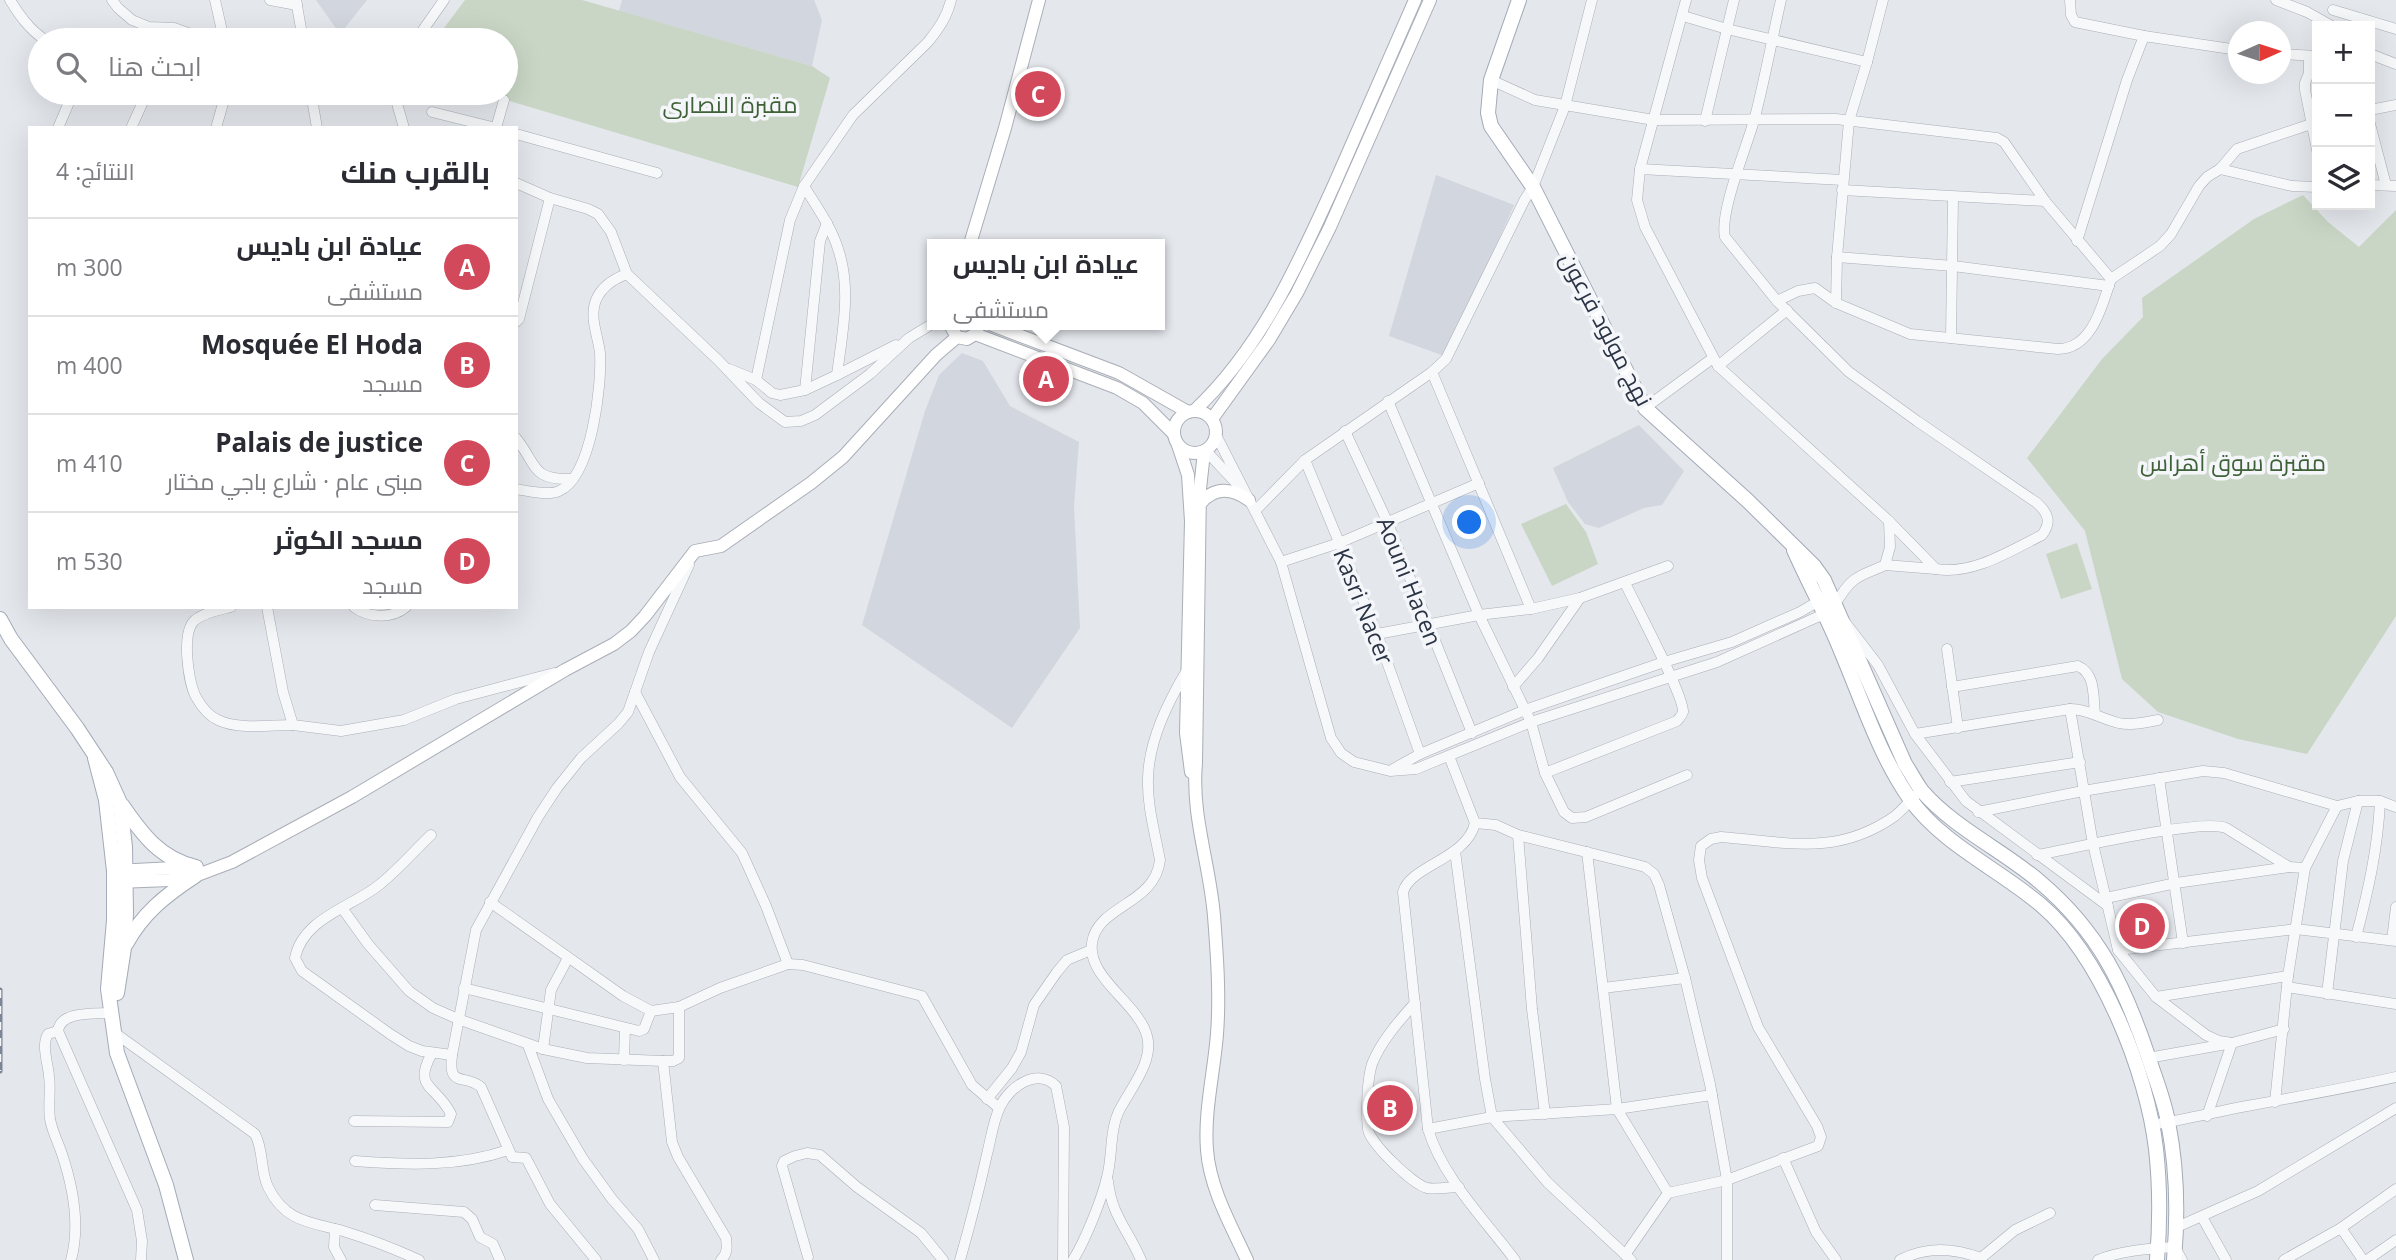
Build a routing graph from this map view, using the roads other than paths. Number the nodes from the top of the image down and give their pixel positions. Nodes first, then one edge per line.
1 (10, 0) edge
2 (112, 0) edge
3 (215, 0) edge
4 (270, 0) edge
5 (444, 0) edge
6 (951, 0) edge
7 (1039, 0) edge
8 (1415, 0) edge
9 (1430, 0) edge
10 (1519, 0) edge
11 (1592, 0) edge
12 (1686, 0) edge
13 (1734, 0) edge
14 (1781, 0) edge
15 (1883, 0) edge
16 (2070, 0) edge
17 (2276, 0) edge
18 (296, 2) edge
19 (2334, 5) edge
20 (1683, 16) junction
21 (2321, 21) edge
22 (32, 28) edge
23 (174, 28) edge
24 (221, 28) edge
25 (301, 28) edge
26 (424, 28) edge
27 (1727, 29) junction
28 (2396, 29) edge
29 (2144, 36) junction
30 (1772, 38) junction
31 (2228, 49) edge
32 (2291, 55) edge
33 (2312, 56) edge
34 (2375, 56) edge
35 (2312, 60) edge
36 (1867, 62) junction
37 (2396, 64) edge
38 (1491, 80) junction
39 (68, 105) edge
40 (142, 105) edge
41 (222, 105) edge
42 (313, 105) edge
43 (397, 105) edge
44 (503, 105) edge
45 (2396, 105) edge
46 (1564, 106) junction
47 (2375, 109) edge
48 (432, 112) dead end
49 (2312, 113) edge
50 (1755, 118) junction
51 (1654, 120) junction
52 (1705, 121) junction
53 (1849, 121) junction
54 (2312, 124) edge
55 (59, 126) edge
56 (132, 126) edge
57 (216, 126) edge
58 (317, 126) edge
59 (403, 126) edge
60 (488, 126) edge
61 (497, 126) edge
62 (518, 135) edge
63 (2375, 139) edge
64 (1640, 169) junction
65 (2220, 169) junction
66 (657, 173) dead end
67 (1736, 176) junction
68 (518, 184) edge
69 (1842, 185) junction
70 (804, 186) junction
71 (2391, 186) edge
72 (1534, 187) junction
73 (2312, 187) edge
74 (1953, 197) junction
75 (551, 198) junction
76 (2045, 201) junction
77 (827, 223) junction
78 (972, 239) edge
79 (2077, 241) junction
80 (1837, 257) junction
81 (1953, 266) junction
82 (627, 274) junction
83 (2110, 283) junction
84 (1777, 301) junction
85 (1836, 303) junction
86 (1787, 310) junction
87 (518, 320) edge
88 (927, 327) edge
89 (952, 330) edge
90 (977, 330) edge
91 (1005, 330) edge
92 (957, 337) junction
93 (909, 338) junction
94 (1951, 338) junction
95 (718, 360) junction
96 (1716, 362) junction
97 (1432, 372) junction
98 (837, 375) junction
99 (756, 380) junction
100 (805, 390) junction
101 (1388, 401) junction
102 (1645, 408) junction
103 (1192, 411) junction
104 (1212, 419) junction
105 (1345, 431) junction
106 (1216, 435) junction
107 (1176, 439) junction
108 (518, 441) edge
109 (1205, 452) junction
110 (1306, 460) junction
111 (572, 479) junction
112 (1479, 483) junction
113 (518, 489) edge
114 (1250, 501) junction
115 (1432, 503) junction
116 (1200, 504) junction
117 (1387, 521) junction
118 (1889, 521) junction
119 (1339, 543) junction
120 (695, 551) junction
121 (1281, 562) junction
122 (1885, 565) junction
123 (1668, 566) dead end
124 (1936, 569) junction
125 (1625, 583) junction
126 (1580, 598) junction
127 (1833, 604) junction
128 (223, 609) edge
129 (267, 609) edge
130 (357, 609) edge
131 (403, 609) edge
132 (1531, 609) junction
133 (1479, 615) junction
134 (0, 619) edge
135 (1428, 625) junction
136 (1377, 634) junction
137 (1947, 649) dead end
138 (1664, 662) junction
139 (1191, 668) junction
140 (565, 670) junction
141 (1671, 675) junction
142 (1513, 687) junction
143 (1952, 687) junction
144 (635, 692) junction
145 (2070, 709) junction
146 (1525, 710) junction
147 (2095, 714) junction
148 (2158, 720) dead end
149 (1531, 722) junction
150 (293, 725) junction
151 (1958, 729) junction
152 (1472, 733) junction
153 (1915, 734) junction
154 (1420, 754) junction
155 (1449, 756) junction
156 (95, 758) junction
157 (2080, 762) junction
158 (1390, 771) junction
159 (1545, 773) junction
160 (1687, 775) dead end
161 (2159, 778) junction
162 (1951, 782) junction
163 (2083, 791) junction
164 (1916, 795) junction
165 (2358, 801) junction
166 (2379, 802) junction
167 (120, 803) junction
168 (2337, 806) junction
169 (2396, 807) edge
170 (1978, 812) junction
171 (1475, 823) junction
172 (2168, 831) junction
173 (431, 835) dead end
174 (1518, 835) junction
175 (2093, 844) junction
176 (1455, 851) junction
177 (1587, 852) junction
178 (2037, 855) junction
179 (2289, 867) junction
180 (2305, 868) junction
181 (195, 872) junction
182 (120, 877) junction
183 (2176, 883) junction
184 (490, 902) junction
185 (2107, 902) junction
186 (342, 908) junction
187 (2396, 913) edge
188 (2296, 929) junction
189 (2333, 933) junction
190 (2356, 937) junction
191 (2394, 941) edge
192 (2183, 943) junction
193 (124, 948) junction
194 (1091, 950) junction
195 (2118, 950) junction
196 (568, 958) junction
197 (788, 964) junction
198 (1685, 978) junction
199 (2288, 982) junction
200 (464, 988) junction
201 (1603, 988) junction
202 (2327, 994) junction
203 (2156, 997) junction
204 (1415, 1003) junction
205 (2396, 1003) edge
206 (679, 1007) junction
207 (547, 1008) junction
208 (651, 1011) junction
209 (458, 1019) junction
210 (113, 1024) junction
211 (625, 1028) junction
212 (2284, 1029) junction
213 (58, 1031) junction
214 (2232, 1043) junction
215 (528, 1045) junction
216 (543, 1049) junction
217 (432, 1053) junction
218 (452, 1055) junction
219 (2148, 1058) junction
220 (624, 1060) junction
221 (663, 1061) junction
222 (2396, 1077) edge
223 (1712, 1095) junction
224 (987, 1099) junction
225 (2275, 1102) junction
226 (999, 1108) junction
227 (2396, 1108) edge
228 (1617, 1110) junction
229 (1545, 1114) junction
230 (2207, 1116) junction
231 (1492, 1117) junction
232 (354, 1121) dead end
233 (2168, 1122) junction
234 (2151, 1125) junction
235 (1428, 1129) junction
236 (508, 1150) junction
237 (1783, 1158) junction
238 (355, 1161) dead end
239 (1107, 1177) junction
240 (1727, 1180) junction
241 (1459, 1186) junction
242 (2396, 1189) edge
243 (1668, 1193) junction
244 (375, 1205) dead end
245 (2050, 1213) dead end
246 (2202, 1217) junction
247 (2176, 1227) junction
248 (2341, 1228) junction
249 (335, 1229) junction
250 (2396, 1240) edge
251 (2158, 1254) edge
252 (2177, 1256) edge
253 (808, 1258) dead end
254 (1628, 1258) edge
255 (1979, 1259) edge
256 (71, 1260) edge
257 (141, 1260) edge
258 (186, 1260) edge
259 (341, 1260) edge
260 (419, 1260) edge
261 (500, 1260) edge
262 (596, 1260) edge
263 (654, 1260) edge
264 (721, 1260) edge
265 (943, 1260) edge
266 (960, 1260) edge
267 (1063, 1260) edge
268 (1073, 1260) edge
269 (1141, 1260) edge
270 (1247, 1260) edge
271 (1515, 1260) edge
272 (1727, 1260) edge
273 (1836, 1260) edge
274 (1900, 1260) edge
275 (2098, 1260) edge
276 (2226, 1260) edge
277 (2284, 1260) edge
278 (2365, 1260) edge

1 - 22 street
2 - 23 street
3 - 24 street
4 - 18 street
5 - 26 street
6 - 70 street
7 - 78 street
8 - 103 street
9 - 104 street
10 - 38 main road, نهج مولود فرعون
11 - 46 street
12 - 20 street
13 - 27 street
14 - 30 street
15 - 36 street
16 - 29 street
17 - 21 street
18 - 25 street
19 - 28 street
20 - 27 street
20 - 51 street
27 - 30 street
27 - 52 street
29 - 31 street
29 - 79 street
30 - 36 street
30 - 50 street
32 - 33 street
34 - 37 street
35 - 49 street
36 - 53 street
38 - 46 street
38 - 72 main road, نهج مولود فرعون
39 - 55 street
40 - 56 street
41 - 57 street
42 - 58 street
43 - 59 street
44 - 61 street
45 - 47 street
46 - 51 street
46 - 72 street
48 - 60 street
50 - 52 street
50 - 53 street
50 - 67 street
51 - 52 street
51 - 64 street
53 - 69 street
53 - 76 street
54 - 65 street
62 - 66 street
63 - 71 street
64 - 67 street
64 - 96 street
65 - 73 street
65 - 83 street
67 - 69 street
67 - 84 street
68 - 75 street
69 - 74 street
69 - 80 street
70 - 77 street
70 - 99 street
72 - 97 street
72 - 102 main road, نهج مولود فرعون
74 - 76 street
74 - 81 street
75 - 82 street
75 - 87 street
76 - 79 street
77 - 98 street
77 - 100 street
79 - 83 street
80 - 81 street
80 - 85 street
81 - 83 street
81 - 94 street
82 - 95 street
82 - 111 street
83 - 94 street
84 - 85 street
84 - 86 street
85 - 94 street
86 - 96 street
86 - 124 street
88 - 93 street
89 - 92 street
90 - 92 street
90 - 107 street
91 - 103 street
92 - 120 street
93 - 95 street
93 - 98 street
95 - 99 street
96 - 102 street
96 - 118 street
97 - 101 street
97 - 112 street
98 - 100 street
99 - 100 street
101 - 105 street
101 - 115 street
102 - 127 main road, نهج مولود فرعون
103 - 104 street
103 - 107 street
104 - 106 street
105 - 110 street
105 - 117 street, Aouni Hacen
106 - 109 street
106 - 114 street
107 - 109 street
107 - 139 street
108 - 111 street
109 - 114 street
109 - 116 street
110 - 114 street
110 - 119 street, Kasri Nacer
111 - 113 street
112 - 115 street
112 - 132 street
114 - 116 street
114 - 121 street
115 - 117 street
115 - 133 street
116 - 139 street
117 - 119 street
117 - 135 street, Aouni Hacen
118 - 122 street
118 - 124 street
119 - 121 street
119 - 136 street, Kasri Nacer
120 - 140 street
120 - 144 street
121 - 158 street
122 - 124 street
122 - 127 street
123 - 125 street
125 - 126 street
125 - 138 street
126 - 132 street
126 - 142 street
127 - 138 street
127 - 141 street
127 - 153 street
127 - 164 main road, نهج مولود فرعون
128 - 150 street
129 - 150 street
130 - 131 street
132 - 133 street
133 - 135 street
133 - 142 street
134 - 156 main road
135 - 136 street
135 - 152 street, Aouni Hacen
136 - 154 street, Kasri Nacer
137 - 143 street
138 - 141 street
138 - 146 street
139 - 194 street
139 - 270 street
140 - 150 street
140 - 181 street
141 - 149 street
141 - 159 street
142 - 146 street
143 - 147 street
143 - 151 street
144 - 184 street
144 - 197 street
145 - 147 street
145 - 151 street
145 - 157 street
146 - 149 street
146 - 152 street
147 - 148 street
149 - 155 street
149 - 159 street
151 - 153 street
152 - 154 street
153 - 162 street
154 - 158 street
155 - 158 street
155 - 171 street
156 - 167 main road
156 - 182 main road
157 - 162 street
157 - 163 street
159 - 160 street
161 - 163 street
161 - 168 street
161 - 172 street
162 - 170 street
163 - 170 street
163 - 175 street
164 - 219 main road
164 - 234 main road
164 - 237 street
165 - 166 street
165 - 168 street
165 - 189 street
166 - 169 street
166 - 190 street
167 - 181 main road
167 - 182 main road
168 - 180 street
170 - 178 street
171 - 174 street
171 - 176 street
172 - 175 street
172 - 179 street
172 - 183 street
173 - 186 street
174 - 177 street
174 - 229 street
175 - 178 street
175 - 185 street
176 - 204 street
176 - 231 street
177 - 198 street
177 - 201 street
178 - 185 street
179 - 180 street
179 - 183 street
180 - 188 street
181 - 182 street
181 - 193 main road
182 - 193 main road
182 - 210 main road
183 - 185 street
183 - 192 street
184 - 196 street
184 - 200 street
185 - 195 street
186 - 209 street
186 - 217 street
187 - 191 street
188 - 189 street
188 - 192 street
188 - 199 street
189 - 190 street
189 - 202 street
190 - 191 street
192 - 195 street
193 - 210 main road
194 - 224 street
194 - 239 street
195 - 203 street
196 - 207 street
196 - 208 street
197 - 206 street
197 - 224 street
198 - 201 street
198 - 223 street
199 - 202 street
199 - 203 street
199 - 212 street
200 - 207 street
200 - 209 street
201 - 228 street
202 - 205 street
203 - 214 street
204 - 235 street
204 - 241 street
206 - 208 street
206 - 221 street
207 - 211 street
207 - 216 street
208 - 211 street
209 - 215 street
209 - 218 street
210 - 213 street
210 - 249 street
210 - 258 main road
211 - 220 street
212 - 214 street
212 - 225 street
213 - 256 street
213 - 257 street
214 - 219 street
214 - 230 street
215 - 216 street
215 - 263 street
216 - 220 street
217 - 218 street
217 - 232 street
218 - 236 street
219 - 233 main road
220 - 221 street
221 - 264 street
222 - 225 street
223 - 228 street
223 - 240 street
224 - 226 street
225 - 230 street
226 - 266 street
226 - 267 street
227 - 246 street
228 - 229 street
228 - 243 street
229 - 231 street
230 - 233 street
231 - 235 street
231 - 254 street
233 - 234 street
233 - 247 main road
234 - 251 main road
235 - 241 street
236 - 238 street
236 - 262 street
237 - 240 street
237 - 273 street
239 - 268 street
239 - 269 street
240 - 243 street
240 - 272 street
241 - 271 street
242 - 248 street
243 - 254 street
244 - 261 street
245 - 255 street
246 - 247 street
246 - 276 street
247 - 252 main road
248 - 277 street
248 - 278 street
249 - 259 street
249 - 260 street
250 - 278 street
251 - 252 street
251 - 275 street
253 - 265 street
255 - 274 street

